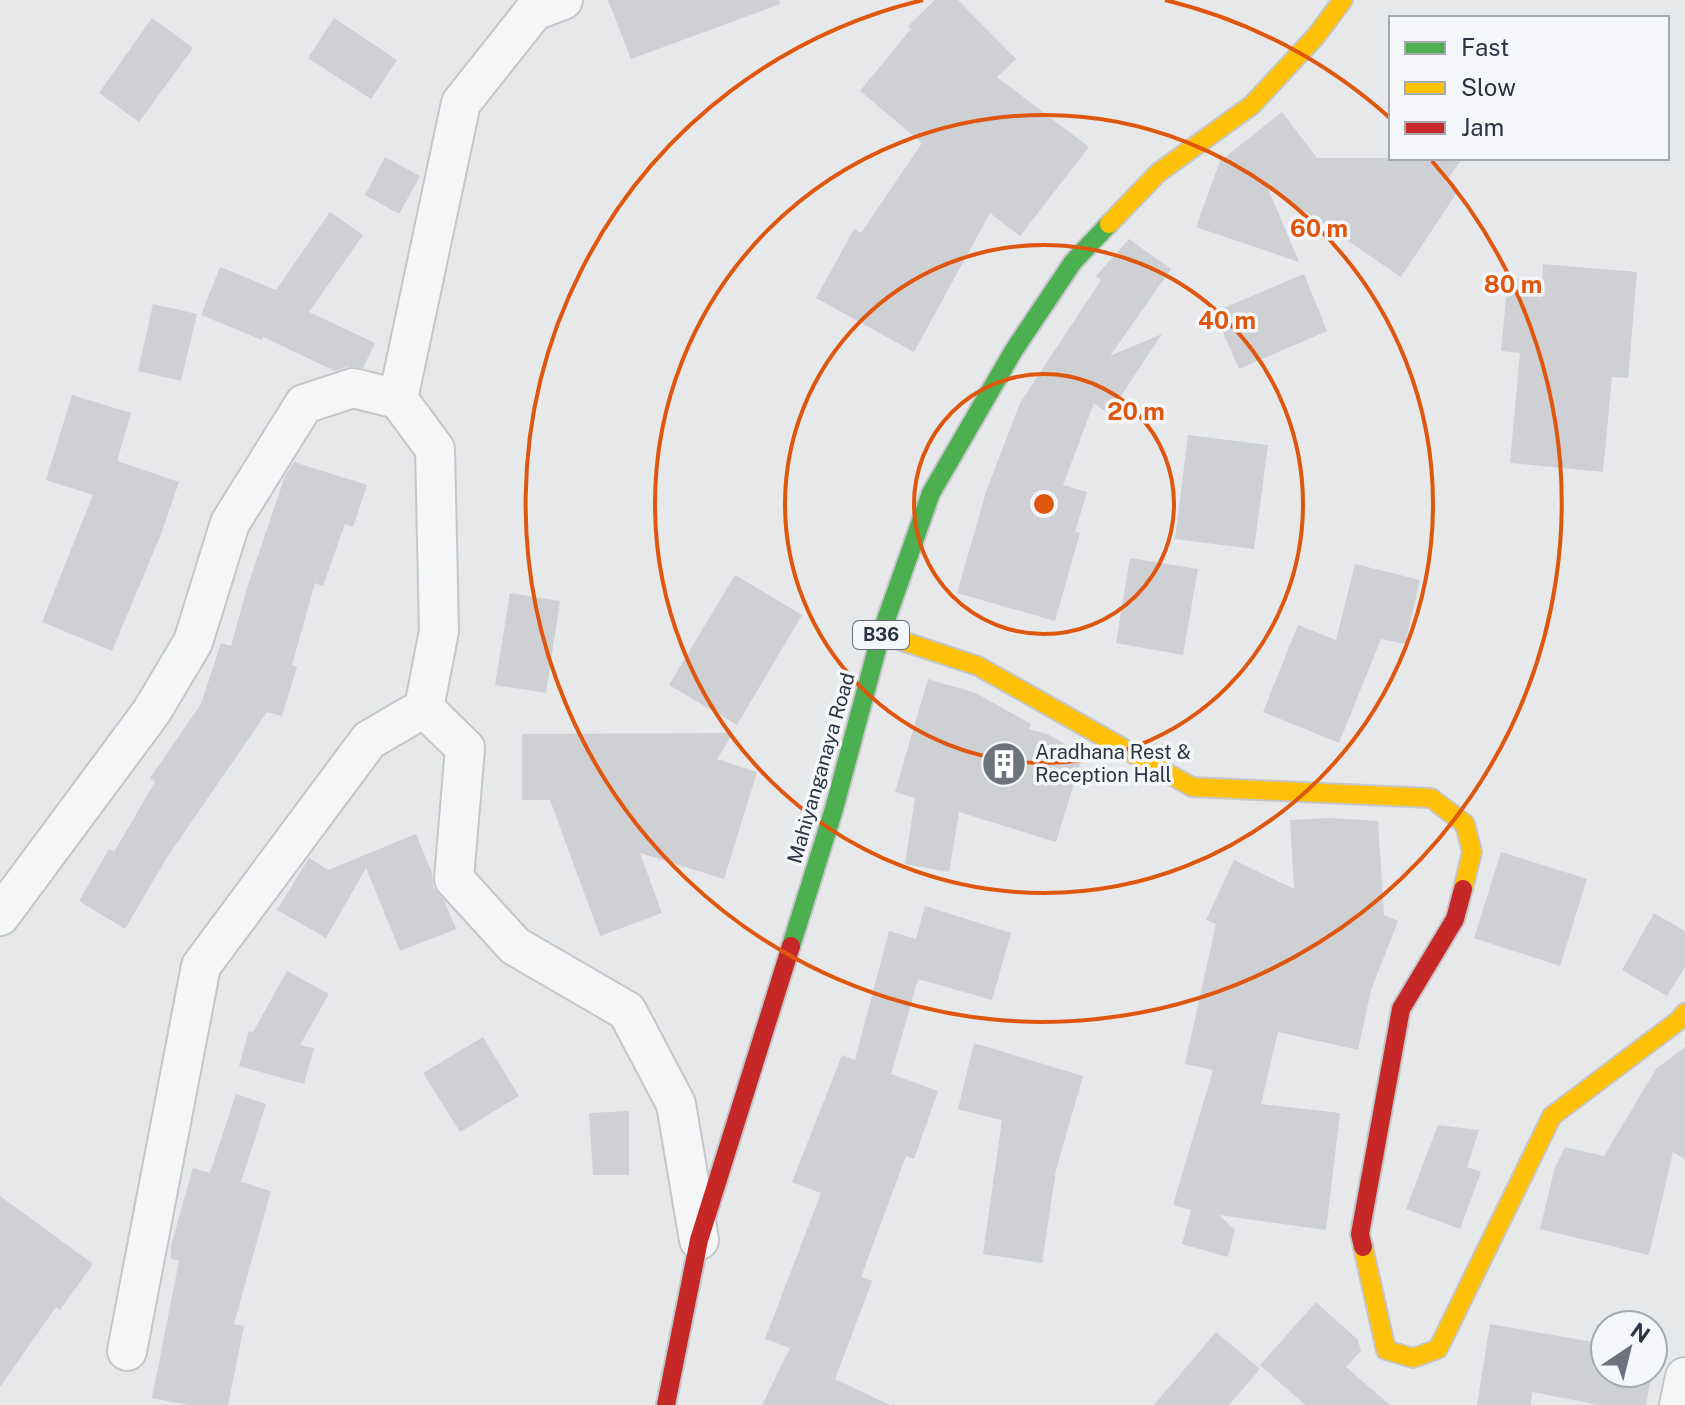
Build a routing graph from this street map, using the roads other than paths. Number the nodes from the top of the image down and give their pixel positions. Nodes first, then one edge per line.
1 (1343, 0) edge
2 (546, 4) edge
3 (398, 399) junction
4 (881, 634) junction
5 (424, 708) junction
6 (0, 916) edge
7 (1685, 1013) edge
8 (699, 1240) junction
9 (127, 1351) dead end
10 (1685, 1377) edge
11 (666, 1405) edge
12 (1679, 1405) edge

1 - 4 street, Mahiyanganaya Road / B36
2 - 3 street
3 - 5 street
3 - 6 street
4 - 7 street
4 - 8 street, Mahiyanganaya Road / B36
5 - 8 street
5 - 9 street
8 - 11 street, Mahiyanganaya Road / B36
10 - 12 street

